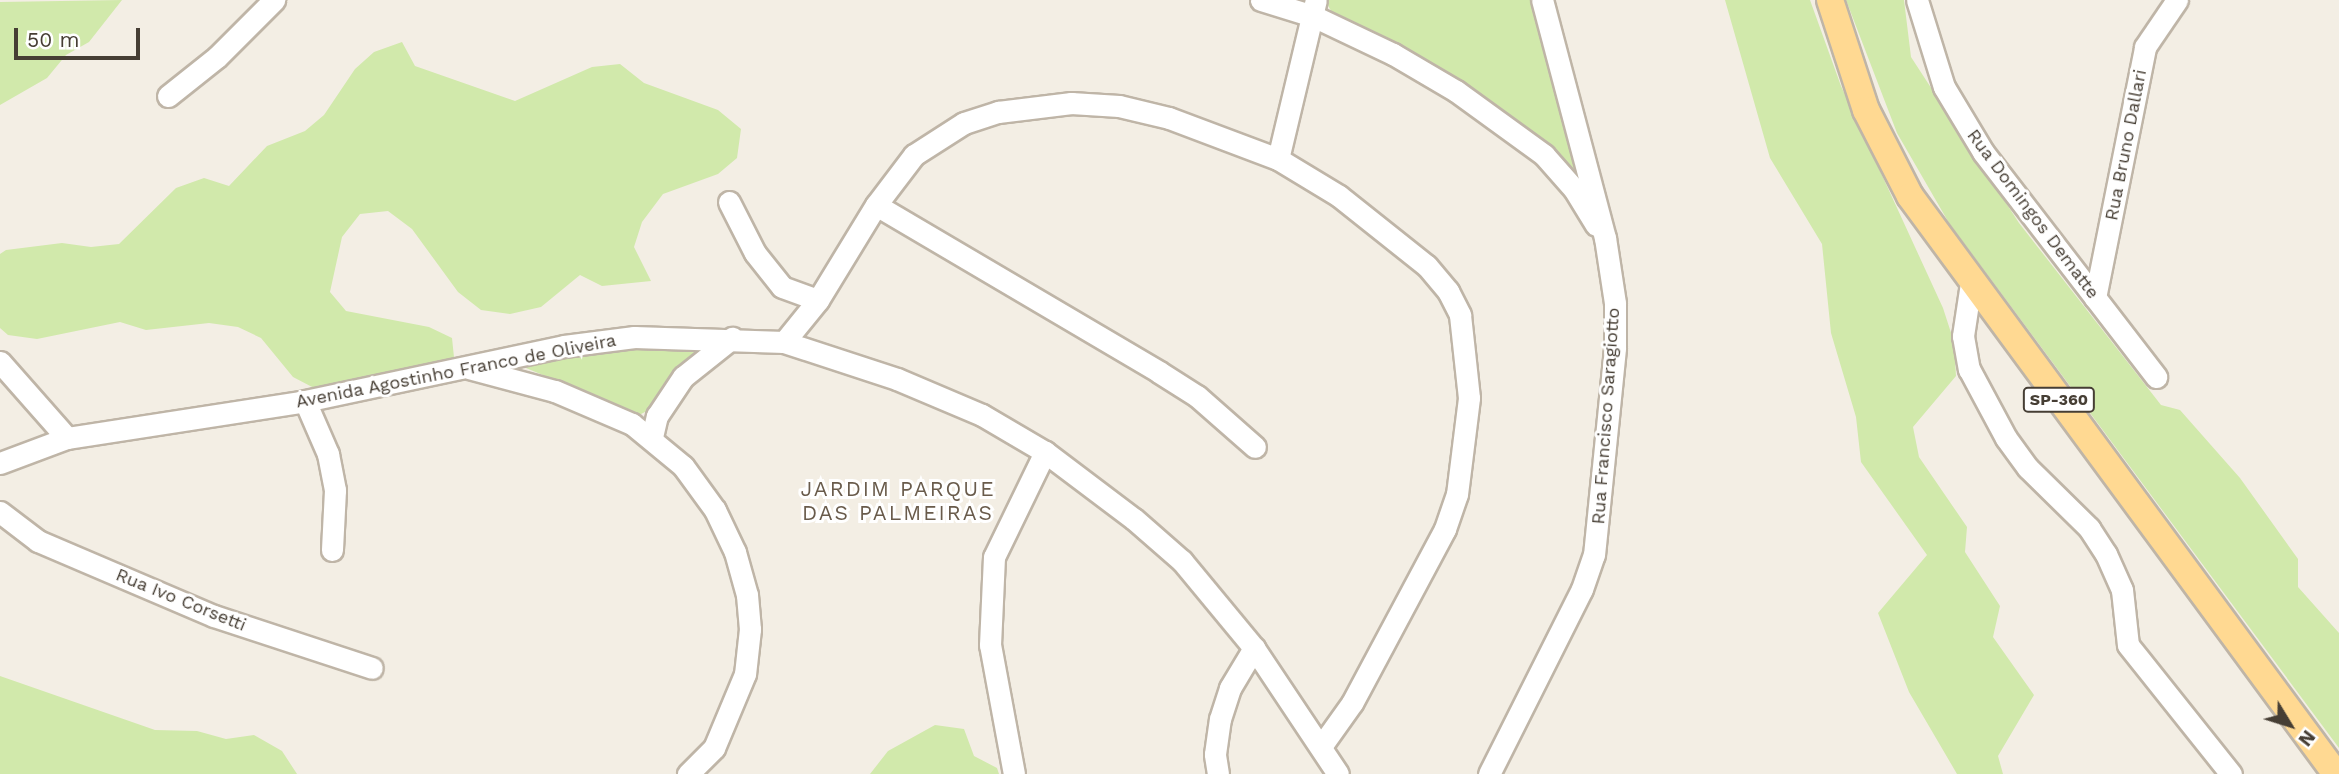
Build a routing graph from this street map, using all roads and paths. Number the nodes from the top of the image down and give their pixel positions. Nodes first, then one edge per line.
1 (274, 0) edge
2 (1261, 0) edge
3 (1542, 0) edge
4 (1830, 0) edge
5 (1917, 0) edge
6 (2178, 0) edge
7 (1315, 8) edge
8 (168, 96) dead end
9 (1278, 159) junction
10 (729, 202) dead end
11 (876, 205) junction
12 (1605, 238) junction
13 (1971, 283) junction
14 (2095, 298) junction
15 (818, 300) junction
16 (732, 338) junction
17 (784, 342) junction
18 (0, 362) edge
19 (464, 367) junction
20 (2156, 377) dead end
21 (305, 401) junction
22 (652, 437) junction
23 (67, 438) junction
24 (1255, 447) dead end
25 (1045, 452) junction
26 (3, 467) edge
27 (0, 512) edge
28 (332, 550) dead end
29 (1254, 648) junction
30 (372, 668) dead end
31 (1322, 745) junction
32 (688, 774) edge
33 (1014, 774) edge
34 (1218, 774) edge
35 (1338, 774) edge
36 (1489, 774) edge
37 (2231, 774) edge
38 (2336, 774) edge

1 - 8 street
2 - 7 street
3 - 12 street, Rua Francisco Saragiotto
4 - 13 main road, SP-360
5 - 14 street, Rua Domingos Dematte
6 - 14 street, Rua Bruno Dallari
7 - 9 street
7 - 12 street
9 - 11 street
9 - 31 street
10 - 15 street
11 - 15 street
11 - 24 street
12 - 36 street, Rua Francisco Saragiotto
13 - 37 street
13 - 38 main road, SP-360
14 - 20 street, Rua Domingos Dematte
15 - 17 street
16 - 17 street, Avenida Agostinho Franco de Oliveira
16 - 19 street, Avenida Agostinho Franco de Oliveira
16 - 22 street
17 - 25 street, Avenida Agostinho Franco de Oliveira
18 - 23 street
19 - 21 street, Avenida Agostinho Franco de Oliveira
19 - 22 street
21 - 23 street, Avenida Agostinho Franco de Oliveira
21 - 28 street
22 - 32 street
23 - 26 street, Avenida Agostinho Franco de Oliveira
25 - 29 street, Avenida Agostinho Franco de Oliveira
25 - 33 street
27 - 30 street, Rua Ivo Corsetti
29 - 31 street, Avenida Agostinho Franco de Oliveira
29 - 34 street
31 - 35 street, Avenida Agostinho Franco de Oliveira

